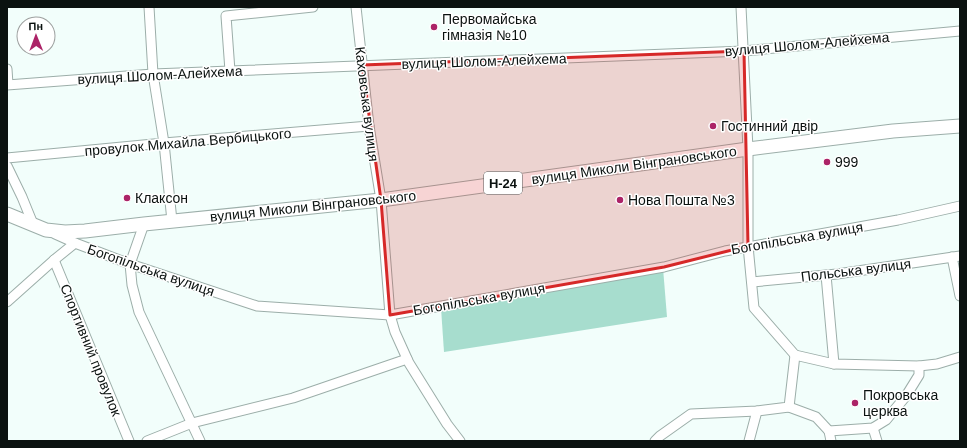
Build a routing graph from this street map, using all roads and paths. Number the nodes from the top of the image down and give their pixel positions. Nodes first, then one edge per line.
1 (149, 7) edge
2 (313, 7) edge
3 (356, 7) edge
4 (741, 7) edge
5 (960, 31) edge
6 (744, 51) junction
7 (362, 66) junction
8 (7, 69) edge
9 (230, 71) junction
10 (154, 74) junction
11 (7, 84) edge
12 (368, 126) junction
13 (960, 126) edge
14 (164, 143) junction
15 (748, 149) junction
16 (7, 158) edge
17 (7, 166) edge
18 (381, 200) junction
19 (960, 206) edge
20 (7, 214) edge
21 (172, 221) junction
22 (33, 224) junction
23 (144, 224) junction
24 (46, 230) junction
25 (75, 244) junction
26 (748, 246) junction
27 (956, 256) edge
28 (54, 260) junction
29 (130, 264) junction
30 (826, 275) junction
31 (752, 282) junction
32 (960, 296) edge
33 (7, 302) edge
34 (390, 315) junction
35 (795, 355) junction
36 (960, 357) edge
37 (407, 359) junction
38 (834, 364) junction
39 (919, 366) junction
40 (789, 407) junction
41 (757, 411) junction
42 (192, 423) junction
43 (873, 428) junction
44 (829, 431) junction
45 (129, 441) edge
46 (147, 441) edge
47 (200, 441) edge
48 (460, 441) edge
49 (655, 441) edge
50 (749, 441) edge
51 (831, 441) edge
52 (877, 441) edge

1 - 10 street
2 - 9 street
3 - 7 street, Каховська вулиця
4 - 6 street
5 - 6 street, вулиця Шолом-Алейхема
6 - 7 street, вулиця Шолом-Алейхема
6 - 15 street
7 - 9 street, вулиця Шолом-Алейхема
7 - 12 street, Каховська вулиця
8 - 11 street
9 - 10 street, вулиця Шолом-Алейхема
10 - 11 street, вулиця Шолом-Алейхема
10 - 14 street
12 - 14 street, провулок Михайла Вербицького
12 - 18 street, Каховська вулиця
13 - 15 main road, вулиця Миколи Вінграновського / Н-24
14 - 16 street, провулок Михайла Вербицького
14 - 21 street
15 - 18 main road, вулиця Миколи Вінграновського / Н-24
15 - 26 street
17 - 22 street
18 - 21 main road, вулиця Миколи Вінграновського / Н-24
18 - 34 street, Каховська вулиця
19 - 26 street, Богопільська вулиця
20 - 22 main road, Богопільська вулиця / Н-24
21 - 23 main road, вулиця Миколи Вінграновського / Н-24
22 - 24 main road, Богопільська вулиця / Н-24
23 - 24 main road, вулиця Миколи Вінграновського / Н-24
23 - 29 street
24 - 25 street, Богопільська вулиця
25 - 28 street
25 - 29 street, Богопільська вулиця
26 - 31 street
26 - 34 street, Богопільська вулиця
27 - 30 street, Польська вулиця
27 - 32 street
28 - 33 street
28 - 45 street, Спортивний провулок
29 - 34 street, Богопільська вулиця
29 - 42 street
30 - 31 street, Польська вулиця
30 - 38 street
31 - 35 street
34 - 37 street, Каховська вулиця
35 - 38 street
35 - 40 street
36 - 39 street
37 - 42 street
37 - 48 street, Каховська вулиця
38 - 39 street
39 - 43 street
40 - 41 street
40 - 44 street
41 - 49 street
41 - 50 street
42 - 46 street
42 - 47 street
43 - 44 street
43 - 52 street
44 - 51 street

